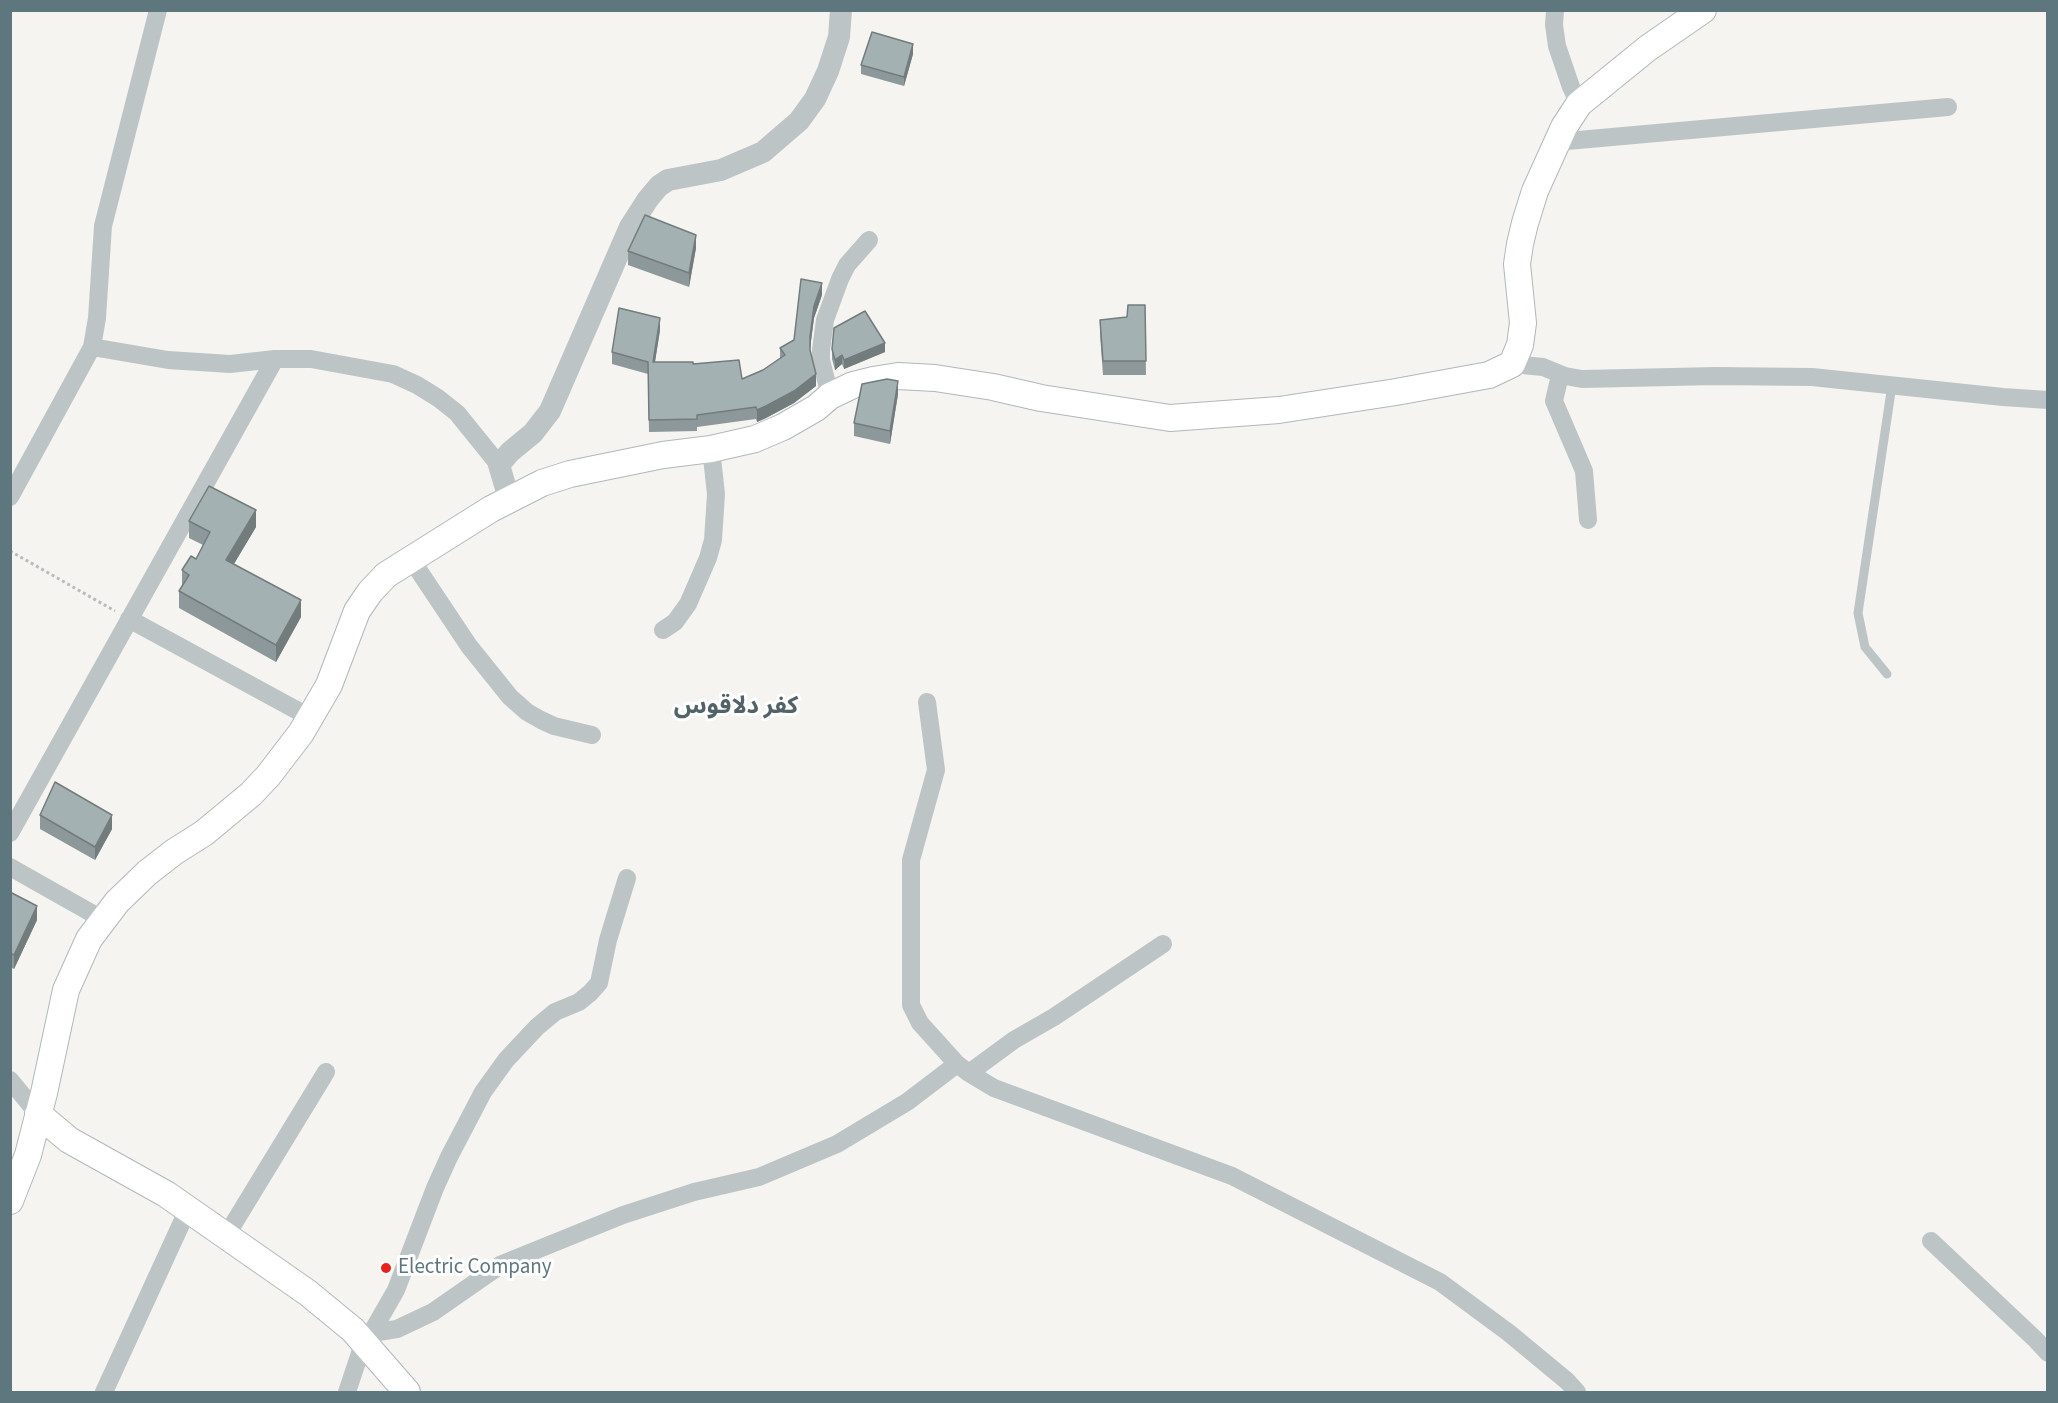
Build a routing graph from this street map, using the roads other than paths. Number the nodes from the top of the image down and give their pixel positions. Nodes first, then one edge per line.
1 (158, 10) edge
2 (842, 10) edge
3 (1555, 10) edge
4 (1703, 10) edge
5 (1579, 104) junction
6 (1948, 107) dead end
7 (1556, 142) junction
8 (869, 240) dead end
9 (92, 347) junction
10 (275, 359) junction
11 (1512, 364) junction
12 (1560, 375) junction
13 (1892, 385) junction
14 (830, 396) junction
15 (2048, 400) edge
16 (711, 449) junction
17 (499, 465) junction
18 (10, 497) edge
19 (509, 499) junction
20 (1588, 520) dead end
21 (411, 559) junction
22 (129, 619) junction
23 (663, 630) dead end
24 (1887, 674) dead end
25 (927, 702) dead end
26 (311, 718) junction
27 (592, 735) dead end
28 (10, 833) edge
29 (10, 867) edge
30 (627, 878) dead end
31 (102, 919) junction
32 (1163, 944) dead end
33 (963, 1069) junction
34 (326, 1071) dead end
35 (10, 1080) edge
36 (38, 1114) junction
37 (10, 1200) edge
38 (188, 1209) junction
39 (226, 1236) junction
40 (1931, 1241) dead end
41 (368, 1338) junction
42 (2048, 1353) edge
43 (104, 1392) edge
44 (347, 1392) edge
45 (407, 1392) edge
46 (1577, 1392) edge

1 - 9 street
2 - 17 street
3 - 5 street
4 - 5 main road
5 - 7 main road
6 - 7 street
7 - 11 main road
8 - 14 street
9 - 10 street
9 - 18 street
10 - 17 street
10 - 22 street
11 - 12 street
11 - 14 main road
12 - 13 street
12 - 20 street
13 - 15 street
13 - 24 lane
14 - 16 main road
16 - 19 main road
16 - 23 street
17 - 19 street
19 - 21 main road
21 - 26 main road
21 - 27 street
22 - 26 street
22 - 28 street
25 - 33 street
26 - 31 main road
29 - 31 street
30 - 41 street
31 - 36 main road
32 - 33 street
33 - 41 street
33 - 46 street
34 - 39 street
35 - 36 street
36 - 37 main road
36 - 38 main road
38 - 39 main road
38 - 43 street
39 - 41 main road
40 - 42 street
41 - 44 street
41 - 45 main road

